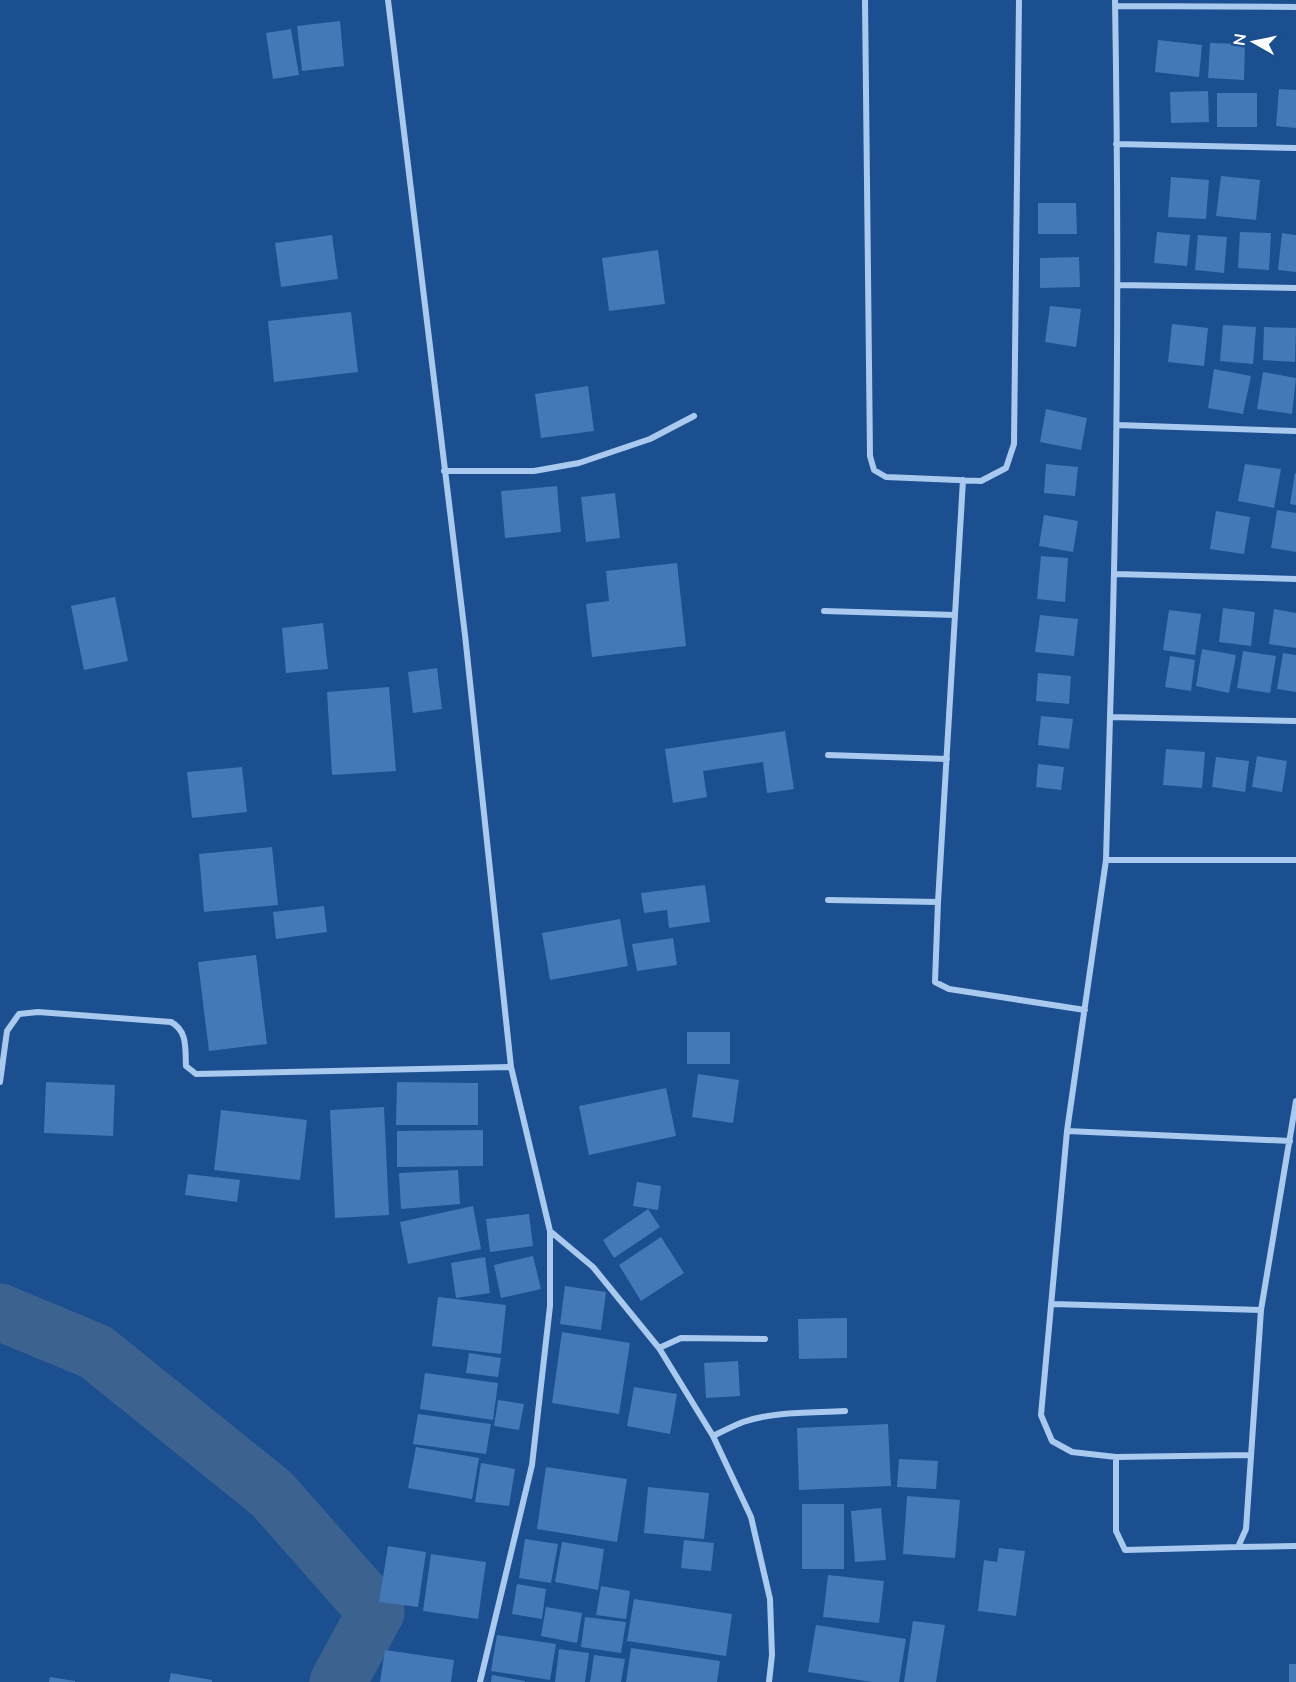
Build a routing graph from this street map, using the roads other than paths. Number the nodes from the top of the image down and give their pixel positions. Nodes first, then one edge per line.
1 (388, 0) edge
2 (865, 0) edge
3 (1019, 0) edge
4 (1115, 3) edge
5 (1296, 7) edge
6 (1116, 144) junction
7 (1296, 148) edge
8 (1118, 285) junction
9 (1296, 288) edge
10 (694, 416) dead end
11 (1117, 425) junction
12 (1296, 431) edge
13 (444, 471) junction
14 (963, 480) junction
15 (1115, 574) junction
16 (1296, 579) edge
17 (824, 611) dead end
18 (955, 615) junction
19 (1110, 717) junction
20 (1296, 721) edge
21 (828, 755) dead end
22 (947, 759) junction
23 (1106, 860) junction
24 (1296, 860) edge
25 (828, 900) dead end
26 (938, 902) junction
27 (1085, 1010) junction
28 (511, 1066) junction
29 (0, 1082) edge
30 (1296, 1101) edge
31 (1067, 1131) junction
32 (1290, 1141) junction
33 (550, 1230) junction
34 (1052, 1304) junction
35 (1261, 1310) junction
36 (765, 1339) dead end
37 (659, 1348) junction
38 (845, 1411) dead end
39 (713, 1436) junction
40 (1251, 1455) junction
41 (1116, 1457) junction
42 (1296, 1545) edge
43 (1238, 1547) junction
44 (480, 1682) edge
45 (770, 1682) edge

1 - 13 street
2 - 14 street
3 - 14 street
4 - 5 street
4 - 6 street
6 - 7 street
6 - 8 street
8 - 9 street
8 - 11 street
10 - 13 street
11 - 12 street
11 - 15 street
13 - 28 street
14 - 18 street
15 - 16 street
15 - 19 street
17 - 18 street
18 - 22 street
19 - 20 street
19 - 23 street
21 - 22 street
22 - 26 street
23 - 24 street
23 - 27 street
25 - 26 street
26 - 27 street
27 - 31 street
28 - 29 street
28 - 33 street
30 - 32 street
31 - 32 street
31 - 34 street
32 - 35 street
33 - 37 street
33 - 44 street
34 - 35 street
34 - 41 street
35 - 40 street
36 - 37 street
37 - 39 street
38 - 39 street
39 - 45 street
40 - 41 street
40 - 43 street
41 - 43 street
42 - 43 street

